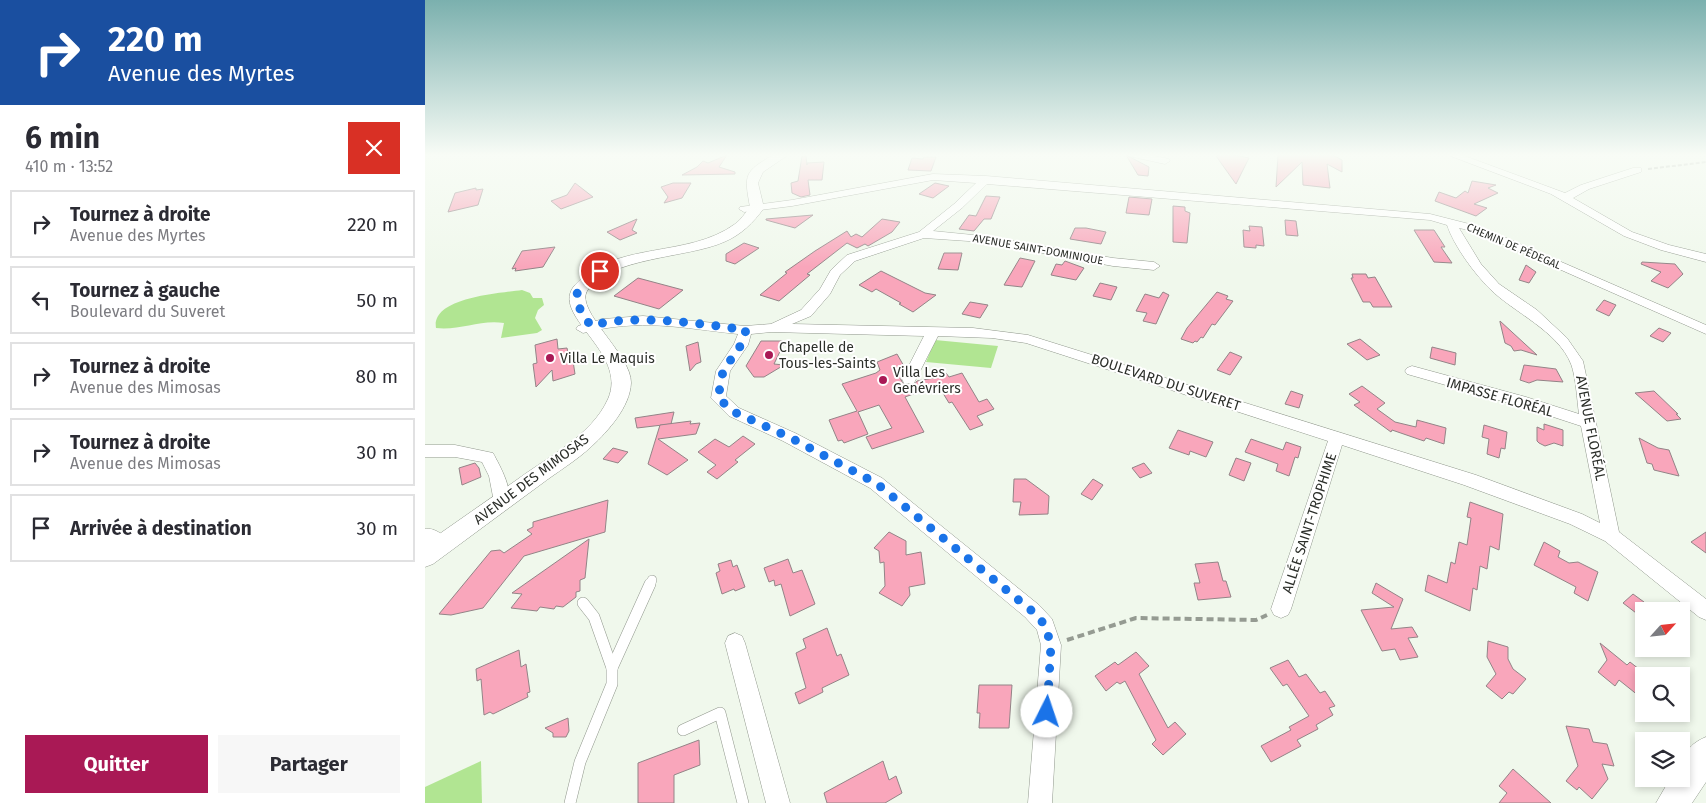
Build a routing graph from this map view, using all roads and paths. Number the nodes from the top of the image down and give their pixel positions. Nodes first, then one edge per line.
1 (742, 192) edge
2 (752, 192) edge
3 (855, 192) edge
4 (972, 192) edge
5 (1143, 192) edge
6 (1555, 192) edge
7 (1575, 192) edge
8 (1566, 197) junction
9 (751, 209) junction
10 (1452, 222) junction
11 (923, 234) junction
12 (1706, 258) edge
13 (1154, 266) dead end
14 (587, 327) junction
15 (772, 328) junction
16 (746, 330) junction
17 (1706, 330) edge
18 (933, 332) junction
19 (1412, 371) dead end
20 (909, 379) dead end
21 (1587, 423) junction
22 (1337, 437) junction
23 (425, 451) edge
24 (501, 502) junction
25 (1611, 536) junction
26 (430, 546) edge
27 (651, 580) dead end
28 (583, 603) dead end
29 (1281, 610) joint
30 (1706, 611) edge
31 (735, 643) dead end
32 (1051, 645) junction
33 (611, 668) junction
34 (683, 730) dead end
35 (1706, 753) edge
36 (570, 803) edge
37 (743, 803) edge
38 (778, 803) edge
39 (1040, 803) edge
40 (1673, 803) edge

1 - 9 street
2 - 9 street
3 - 9 street, CHEMIN DE PÉDEGAL
4 - 11 street
5 - 10 street, CHEMIN DE PÉDEGAL
6 - 8 street
7 - 8 street
8 - 12 street
9 - 14 street, AVENUE DES MIMOSAS
10 - 17 street, CHEMIN DE PÉDEGAL
10 - 21 street, AVENUE FLORÉAL
11 - 13 street, AVENUE SAINT-DOMINIQUE
11 - 15 street
14 - 16 street, BOULEVARD DU SUVERET
14 - 24 street, AVENUE DES MIMOSAS
15 - 16 street, BOULEVARD DU SUVERET
15 - 18 street, BOULEVARD DU SUVERET
16 - 32 street
18 - 20 street
18 - 22 street, BOULEVARD DU SUVERET
19 - 21 street, IMPASSE FLORÉAL
21 - 25 street, AVENUE FLORÉAL
22 - 25 street, BOULEVARD DU SUVERET
22 - 29 street, ALLÉE SAINT-TROPHIME
23 - 24 street
24 - 26 street, AVENUE DES MIMOSAS
25 - 30 street, BOULEVARD DU SUVERET
27 - 33 lane
28 - 33 lane
29 - 32 path
31 - 38 street
32 - 39 street
33 - 36 lane
34 - 37 lane
35 - 40 main road

